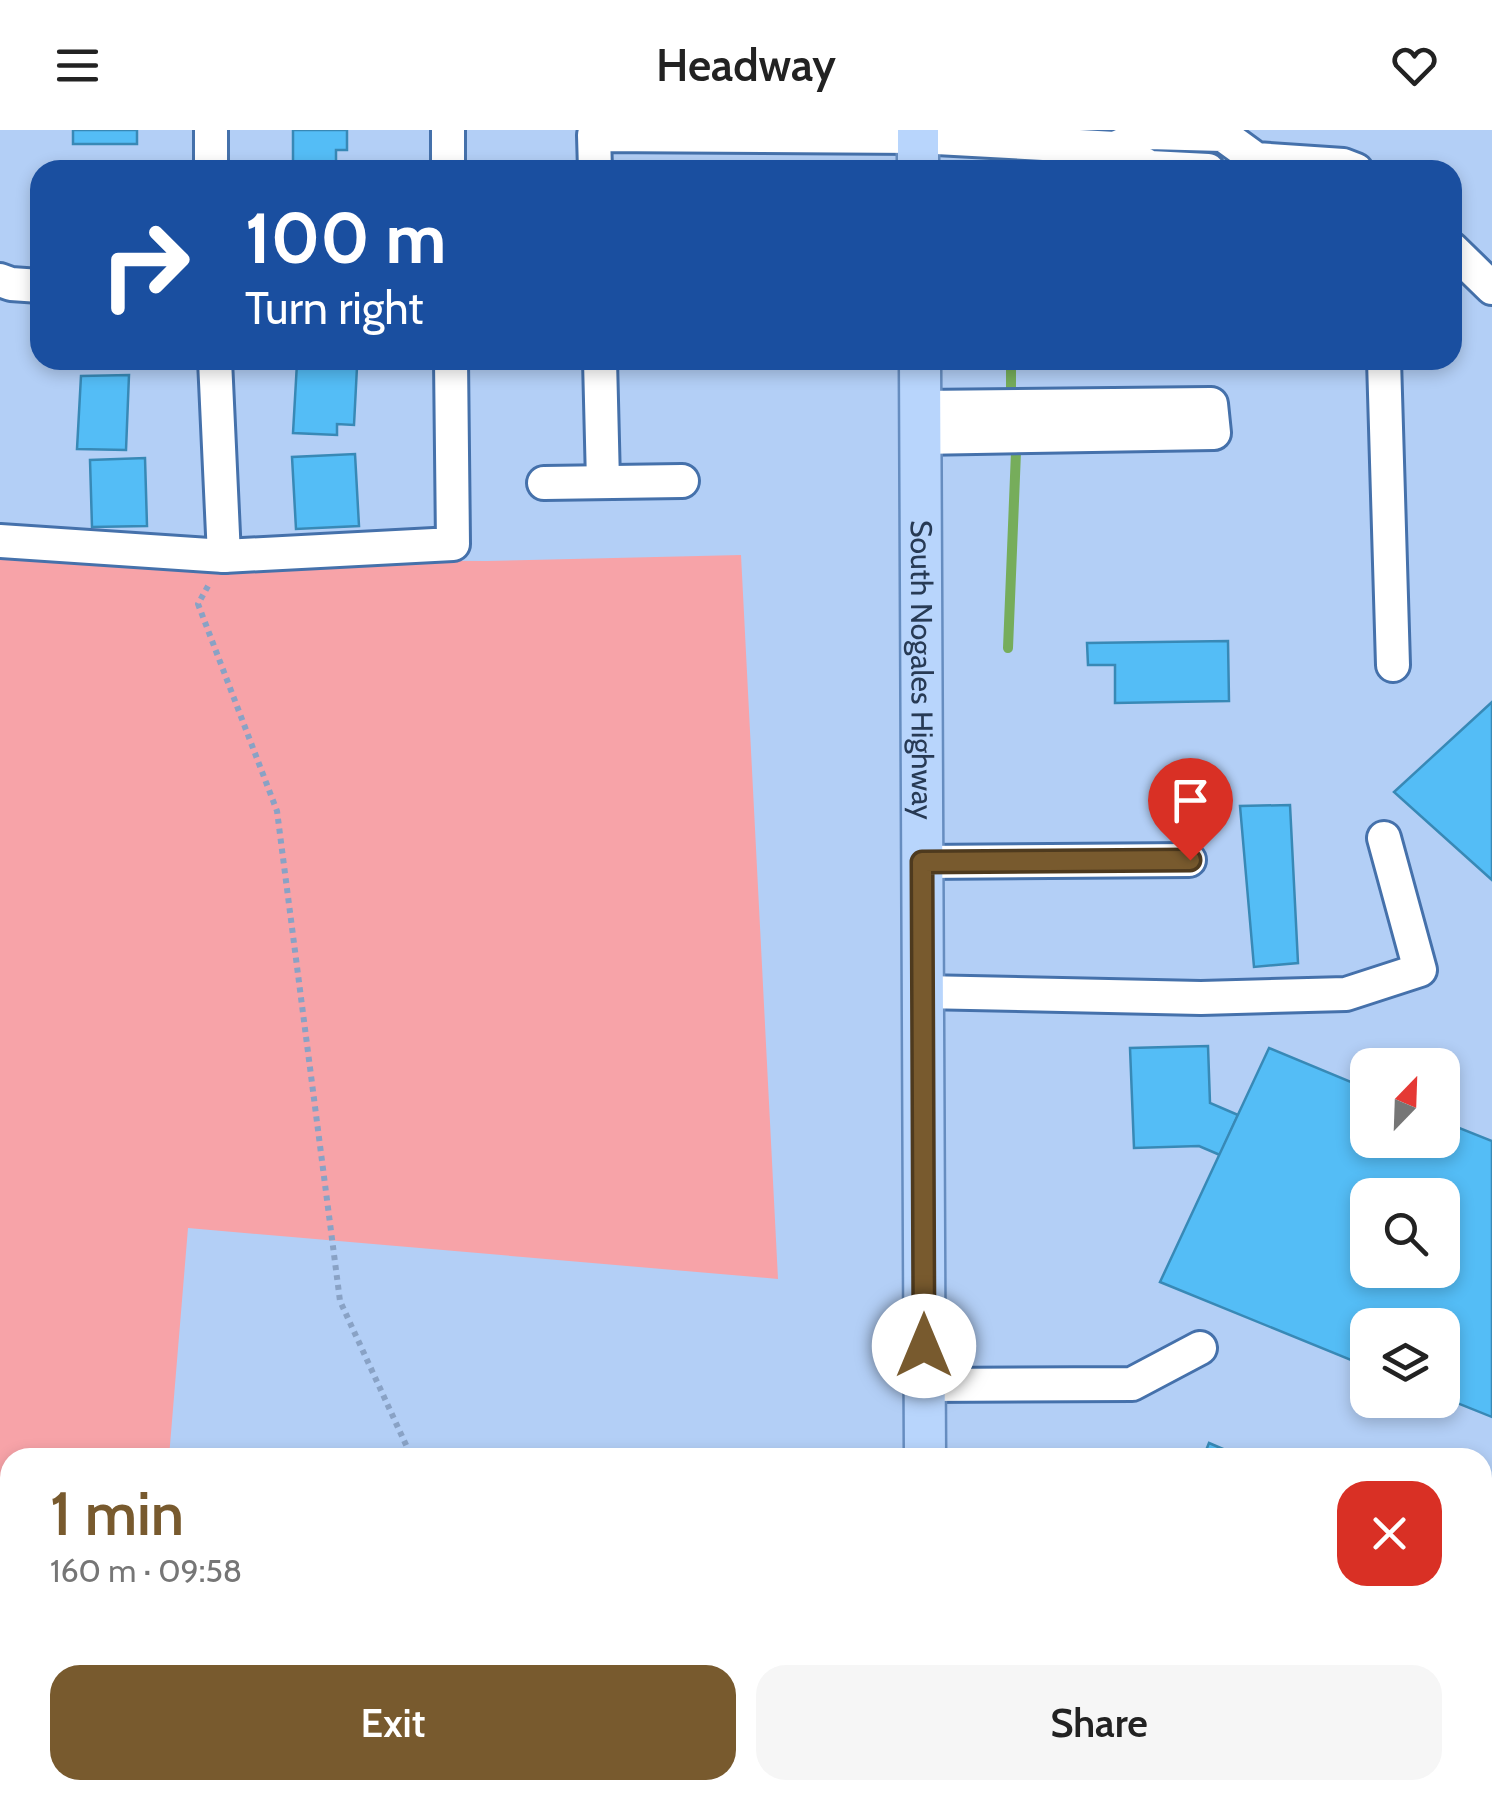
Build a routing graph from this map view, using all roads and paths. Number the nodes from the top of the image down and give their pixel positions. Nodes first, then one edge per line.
1 (211, 130) edge
2 (448, 130) edge
3 (594, 132) edge
4 (918, 146) edge
5 (1114, 148) junction
6 (212, 160) edge
7 (448, 160) edge
8 (595, 160) edge
9 (1136, 160) edge
10 (1243, 160) edge
11 (1462, 258) edge
12 (0, 280) edge
13 (30, 285) edge
14 (1492, 288) edge
15 (216, 370) edge
16 (451, 370) edge
17 (600, 370) edge
18 (920, 370) edge
19 (1384, 370) edge
20 (920, 422) junction
21 (682, 481) dead end
22 (544, 482) dead end
23 (603, 482) junction
24 (0, 542) edge
25 (224, 556) junction
26 (1394, 665) dead end
27 (1384, 838) dead end
28 (1190, 860) dead end
29 (922, 862) junction
30 (922, 992) junction
31 (1200, 1348) dead end
32 (924, 1386) junction
33 (407, 1448) edge
34 (925, 1448) edge

1 - 6 street
2 - 7 street
3 - 4 street
3 - 8 street
4 - 5 street
5 - 9 street
5 - 10 street
11 - 14 street
12 - 13 street
15 - 25 street
16 - 25 street
17 - 23 street
18 - 20 main road, South Nogales Highway
19 - 26 street
20 - 20 street
20 - 29 main road, South Nogales Highway
21 - 23 street
22 - 23 street
24 - 25 street
25 - 33 path
27 - 30 street
28 - 29 street
29 - 30 main road, South Nogales Highway
30 - 32 main road, South Nogales Highway
31 - 32 street
32 - 34 main road, South Nogales Highway

